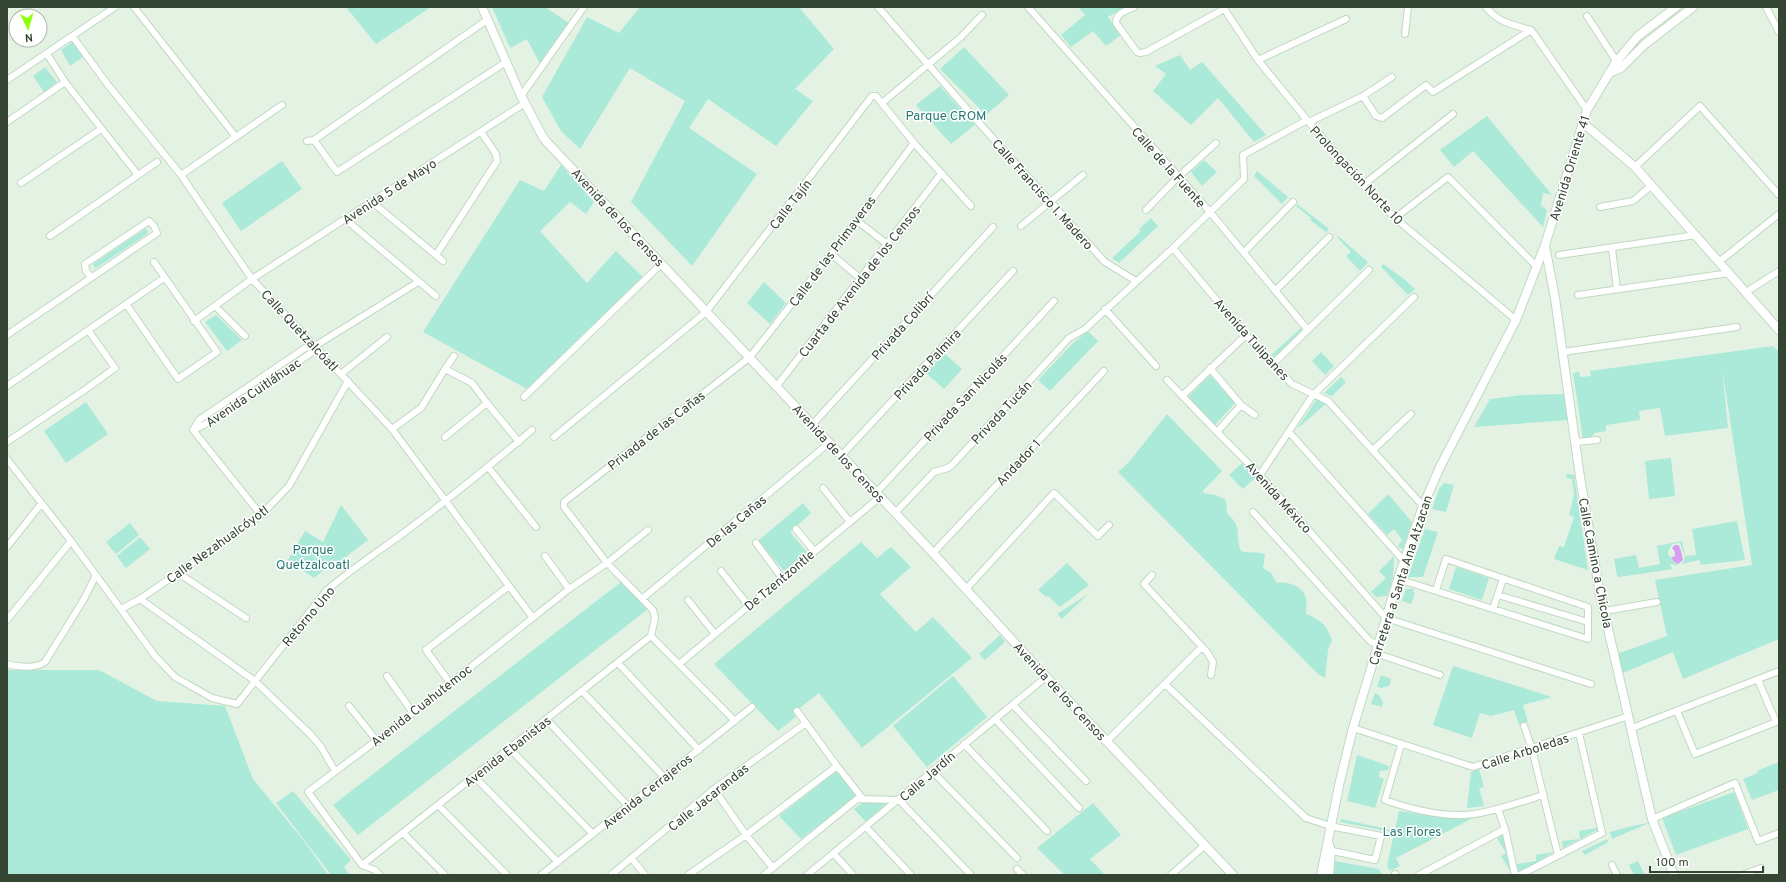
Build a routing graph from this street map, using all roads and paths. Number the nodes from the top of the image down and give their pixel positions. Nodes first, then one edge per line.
1 (115, 7) edge
2 (134, 7) edge
3 (482, 7) edge
4 (584, 7) edge
5 (878, 7) edge
6 (1028, 7) edge
7 (1134, 7) edge
8 (1408, 7) edge
9 (1486, 7) edge
10 (1676, 7) edge
11 (1694, 7) edge
12 (1766, 7) edge
13 (1223, 8) edge
14 (982, 15) dead end
15 (1587, 16) dead end
16 (1346, 18) dead end
17 (487, 20) junction
18 (1531, 30) junction
19 (1779, 32) edge
20 (1405, 34) dead end
21 (72, 37) junction
22 (46, 54) junction
23 (1258, 60) junction
24 (506, 62) junction
25 (929, 63) junction
26 (1618, 65) junction
27 (1392, 77) dead end
28 (7, 80) edge
29 (65, 82) junction
30 (1363, 96) junction
31 (523, 100) junction
32 (882, 103) junction
33 (282, 105) dead end
34 (1587, 110) junction
35 (1453, 114) dead end
36 (1308, 121) junction
37 (7, 122) edge
38 (1582, 122) junction
39 (101, 129) junction
40 (481, 132) junction
41 (236, 137) junction
42 (314, 140) junction
43 (307, 141) dead end
44 (914, 143) junction
45 (1216, 143) dead end
46 (158, 162) dead end
47 (1635, 167) junction
48 (941, 174) junction
49 (181, 175) junction
50 (1082, 175) dead end
51 (138, 176) junction
52 (1178, 177) junction
53 (21, 183) dead end
54 (1363, 185) junction
55 (1652, 185) junction
56 (1779, 195) edge
57 (1051, 201) junction
58 (372, 202) junction
59 (1293, 202) dead end
60 (971, 206) dead end
61 (1600, 207) dead end
62 (1146, 210) dead end
63 (1210, 212) junction
64 (1779, 214) edge
65 (1395, 218) junction
66 (345, 219) junction
67 (856, 220) junction
68 (1021, 226) dead end
69 (993, 227) dead end
70 (1696, 235) junction
71 (50, 236) dead end
72 (1329, 237) dead end
73 (887, 244) junction
74 (1545, 245) junction
75 (1173, 248) junction
76 (1612, 248) junction
77 (1244, 252) junction
78 (831, 254) junction
79 (1559, 255) dead end
80 (436, 256) junction
81 (443, 261) dead end
82 (1720, 261) junction
83 (154, 262) dead end
84 (661, 264) junction
85 (1537, 267) junction
86 (1369, 270) dead end
87 (1013, 271) dead end
88 (1779, 271) edge
89 (1730, 273) junction
90 (91, 277) junction
91 (164, 278) junction
92 (861, 278) junction
93 (252, 279) junction
94 (1136, 281) junction
95 (418, 282) junction
96 (1617, 289) junction
97 (1276, 291) junction
98 (1746, 292) junction
99 (1578, 294) dead end
100 (436, 296) dead end
101 (1414, 297) dead end
102 (1054, 301) dead end
103 (126, 304) junction
104 (216, 307) junction
105 (1105, 309) junction
106 (706, 312) junction
107 (1516, 320) junction
108 (194, 321) junction
109 (1737, 327) dead end
110 (1778, 328) edge
111 (88, 330) junction
112 (1307, 330) junction
113 (7, 335) edge
114 (1246, 335) junction
115 (245, 336) dead end
116 (387, 337) dead end
117 (315, 346) junction
118 (1563, 352) junction
119 (454, 356) dead end
120 (750, 357) junction
121 (1273, 364) junction
122 (1156, 366) dead end
123 (1210, 368) junction
124 (445, 369) junction
125 (1104, 371) dead end
126 (341, 374) junction
127 (1167, 380) dead end
128 (348, 381) junction
129 (7, 386) edge
130 (776, 387) junction
131 (1313, 395) junction
132 (1182, 396) junction
133 (524, 397) dead end
134 (487, 403) junction
135 (1241, 405) junction
136 (1411, 414) dead end
137 (1255, 415) dead end
138 (812, 425) junction
139 (392, 429) junction
140 (532, 430) dead end
141 (1217, 432) junction
142 (1289, 432) junction
143 (554, 436) dead end
144 (445, 437) dead end
145 (1597, 440) dead end
146 (7, 442) edge
147 (519, 442) junction
148 (1576, 442) junction
149 (829, 443) junction
150 (1373, 450) junction
151 (841, 456) junction
152 (7, 459) edge
153 (488, 467) junction
154 (1260, 475) junction
155 (823, 488) dead end
156 (878, 495) junction
157 (445, 500) junction
158 (41, 504) junction
159 (1423, 506) junction
160 (1253, 512) dead end
161 (895, 513) junction
162 (261, 515) junction
163 (850, 522) junction
164 (1109, 525) dead end
165 (536, 527) dead end
166 (796, 529) dead end
167 (648, 530) dead end
168 (71, 541) junction
169 (756, 543) dead end
170 (7, 547) edge
171 (814, 551) junction
172 (932, 553) junction
173 (545, 556) dead end
174 (1404, 561) junction
175 (607, 563) junction
176 (721, 571) dead end
177 (178, 573) junction
178 (96, 575) junction
179 (1152, 575) dead end
180 (782, 578) junction
181 (1398, 579) junction
182 (1503, 579) junction
183 (509, 586) junction
184 (569, 589) junction
185 (966, 589) junction
186 (1436, 590) junction
187 (1498, 595) junction
188 (644, 598) junction
189 (140, 599) junction
190 (688, 600) dead end
191 (1657, 602) dead end
192 (748, 605) junction
193 (121, 609) junction
194 (1493, 609) junction
195 (1605, 611) junction
196 (246, 618) dead end
197 (533, 618) junction
198 (1386, 618) junction
199 (7, 620) edge
200 (1588, 622) junction
201 (715, 634) junction
202 (651, 636) junction
203 (1202, 647) junction
204 (1376, 649) junction
205 (618, 663) junction
206 (7, 664) edge
207 (679, 664) junction
208 (1779, 671) edge
209 (1211, 675) dead end
210 (1440, 675) dead end
211 (387, 676) dead end
212 (1046, 677) junction
213 (1758, 680) junction
214 (255, 681) junction
215 (450, 682) junction
216 (1165, 684) junction
217 (1591, 684) dead end
218 (582, 691) junction
219 (1013, 705) junction
220 (350, 706) dead end
221 (752, 707) dead end
222 (797, 711) dead end
223 (1676, 711) junction
224 (413, 713) junction
225 (1629, 716) junction
226 (995, 719) junction
227 (547, 720) junction
228 (735, 721) junction
229 (806, 723) junction
230 (1524, 726) dead end
231 (1352, 728) junction
232 (1632, 728) junction
233 (1578, 733) junction
234 (376, 741) junction
235 (1107, 741) junction
236 (964, 744) junction
237 (1401, 745) junction
238 (510, 749) junction
239 (1532, 749) junction
240 (699, 750) junction
241 (837, 766) junction
242 (336, 771) junction
243 (932, 771) junction
244 (474, 776) junction
245 (664, 777) junction
246 (1086, 781) dead end
247 (714, 789) junction
248 (1544, 795) junction
249 (863, 799) junction
250 (899, 800) junction
251 (438, 805) junction
252 (628, 806) junction
253 (1079, 808) dead end
254 (1498, 809) junction
255 (1652, 819) junction
256 (1330, 826) junction
257 (866, 827) junction
258 (1505, 830) junction
259 (1047, 831) dead end
260 (403, 833) junction
261 (1779, 833) edge
262 (593, 834) junction
263 (746, 835) junction
264 (1205, 845) junction
265 (1328, 850) junction
266 (834, 854) junction
267 (1558, 855) junction
268 (1016, 858) dead end
269 (632, 859) junction
270 (558, 862) junction
271 (362, 865) junction
272 (1612, 865) dead end
273 (773, 868) junction
274 (1017, 868) dead end
275 (1761, 868) dead end
276 (1176, 874) edge
277 (380, 875) edge
278 (445, 875) edge
279 (507, 875) edge
280 (541, 875) edge
281 (611, 875) edge
282 (644, 875) edge
283 (688, 875) edge
284 (764, 875) edge
285 (807, 875) edge
286 (853, 875) edge
287 (912, 875) edge
288 (971, 875) edge
289 (1023, 875) edge
290 (1233, 875) edge
291 (1321, 875) edge
292 (1329, 875) edge
293 (1419, 875) edge
294 (1515, 875) edge
295 (1520, 875) edge
296 (1617, 875) edge
297 (1674, 875) edge
298 (1742, 875) edge

1 - 21 street
2 - 41 street
3 - 17 street, Avenida de los Censos
4 - 31 street
5 - 25 street, Calle Francisco I. Madero
6 - 52 street, Calle de la Fuente
7 - 13 street
8 - 20 street
9 - 18 street
10 - 26 street, Avenida Oriente 41
11 - 26 street, Avenida Oriente 41
12 - 19 street
13 - 23 street, Prolongación Norte 10
14 - 25 street
15 - 26 street
16 - 23 street
17 - 24 street, Avenida de los Censos
17 - 42 street
18 - 30 street
18 - 34 street
21 - 22 street
21 - 49 street, Calle Quetzalcóatl
22 - 28 street
22 - 29 street
23 - 36 street, Prolongación Norte 10
24 - 31 street, Avenida de los Censos
24 - 42 street
25 - 32 street
25 - 57 street, Calle Francisco I. Madero
26 - 34 street, Avenida Oriente 41
27 - 30 street
29 - 37 street
29 - 39 street
30 - 36 street
31 - 40 street, Avenida 5 de Mayo
31 - 84 street, Avenida de los Censos
32 - 44 street
32 - 106 street, Calle Tajín
33 - 41 street
34 - 38 street, Avenida Oriente 41
35 - 54 street
36 - 54 street, Prolongación Norte 10
36 - 63 street, Privada Tucán
38 - 47 street
38 - 74 street, Avenida Oriente 41
39 - 51 street
39 - 53 street
40 - 58 street, Avenida 5 de Mayo
40 - 80 street
41 - 49 street
42 - 43 street
44 - 48 street
44 - 67 street, Calle de las Primaveras
45 - 52 street
46 - 51 street
47 - 55 street
47 - 56 street
48 - 60 street
48 - 73 street, Cuarta de Avenida de los Censos
49 - 93 street, Calle Quetzalcóatl
50 - 57 street
51 - 71 street
52 - 62 street
52 - 63 street, Calle de la Fuente
54 - 65 street, Prolongación Norte 10
55 - 61 street
55 - 70 street
57 - 68 street
57 - 94 street, Calle Francisco I. Madero
58 - 66 street, Avenida 5 de Mayo
58 - 80 street
59 - 77 street
63 - 75 street, Privada Tucán
63 - 77 street, Calle de la Fuente
64 - 82 street
65 - 85 street
65 - 107 street, Prolongación Norte 10
66 - 93 street, Avenida 5 de Mayo
66 - 95 street
67 - 73 street
67 - 78 street, Calle de las Primaveras
69 - 138 street, Privada Colibrí
70 - 76 street
70 - 82 street
72 - 97 street
73 - 92 street, Cuarta de Avenida de los Censos
74 - 85 street, Avenida Oriente 41
74 - 118 street, Calle Camino a Chicola
75 - 94 street, Privada Tucán
75 - 114 street, Avenida Tulipanes
76 - 79 street
76 - 96 street
77 - 97 street, Calle de la Fuente
78 - 92 street
78 - 120 street, Calle de las Primaveras
80 - 81 street
82 - 89 street
83 - 91 street
84 - 106 street, Avenida de los Censos
84 - 133 street
85 - 107 street, Carretera a Santa Ana Atzacan
86 - 112 street
87 - 151 street, Privada Palmira
88 - 98 street
89 - 96 street
89 - 98 street
90 - 90 street
90 - 113 street
91 - 103 street
91 - 108 street
92 - 130 street, Cuarta de Avenida de los Censos
93 - 104 street
93 - 117 street, Calle Quetzalcóatl
94 - 105 street, Privada Tucán
95 - 100 street
95 - 117 street, Avenida Cuitláhuac
96 - 99 street
97 - 112 street, Calle de la Fuente
98 - 110 street
101 - 131 street
102 - 156 street, Privada San Nicolás
103 - 108 street
103 - 111 street
104 - 108 street
104 - 115 street
105 - 122 street
105 - 161 street, Privada Tucán
106 - 120 street, Avenida de los Censos
106 - 143 street, Calle Tajín
107 - 159 street, Carretera a Santa Ana Atzacan
109 - 118 street
111 - 129 street
111 - 146 street
112 - 121 street
114 - 121 street, Avenida Tulipanes
114 - 123 street
116 - 126 street
117 - 126 street, Calle Quetzalcóatl
117 - 162 street, Avenida Cuitláhuac
118 - 148 street, Calle Camino a Chicola
119 - 124 street
120 - 130 street, Avenida de los Censos
120 - 175 street, Privada de las Cañas
121 - 131 street, Avenida Tulipanes
123 - 132 street
123 - 135 street
124 - 134 street
124 - 139 street
125 - 172 street, Andador 1
126 - 128 street, Calle Quetzalcóatl
127 - 132 street, Avenida México
128 - 139 street, Calle Quetzalcóatl
128 - 162 street, Calle Nezahualcóyotl
130 - 138 street, Avenida de los Censos
131 - 142 street
131 - 150 street, Avenida Tulipanes
132 - 141 street, Avenida México
134 - 144 street
134 - 147 street
135 - 137 street
135 - 141 street
136 - 150 street
138 - 149 street, Avenida de los Censos
139 - 157 street, Calle Quetzalcóatl
140 - 147 street, Retorno Uno
141 - 154 street, Avenida México
142 - 154 street
142 - 174 street
145 - 148 street
147 - 153 street, Retorno Uno
148 - 195 street, Calle Camino a Chicola
149 - 151 street, Avenida de los Censos
149 - 188 street, De las Cañas
150 - 159 street, Avenida Tulipanes
151 - 156 street, Avenida de los Censos
152 - 158 street
153 - 157 street, Retorno Uno
153 - 165 street
154 - 198 street, Avenida México
155 - 163 street
156 - 161 street, Avenida de los Censos
156 - 163 street, De Tzentzontle
157 - 183 street, Calle Quetzalcóatl
157 - 214 street, Retorno Uno
158 - 168 street
158 - 170 street
159 - 174 street, Carretera a Santa Ana Atzacan
160 - 204 street
161 - 172 street, Avenida de los Censos
162 - 177 street, Calle Nezahualcóyotl
163 - 171 street, De Tzentzontle
164 - 185 street
166 - 171 street
167 - 175 street, Avenida Cuahutemoc
168 - 178 street
168 - 199 street
169 - 180 street
171 - 180 street, De Tzentzontle
172 - 185 street, Avenida de los Censos
173 - 184 street
174 - 181 street, Carretera a Santa Ana Atzacan
175 - 184 street, Avenida Cuahutemoc
175 - 188 street
176 - 192 street
177 - 189 street, Calle Nezahualcóyotl
177 - 196 street
178 - 193 street
178 - 206 street
179 - 203 street
180 - 192 street, De Tzentzontle
181 - 186 street
181 - 198 street, Carretera a Santa Ana Atzacan
182 - 186 street
182 - 187 street
182 - 200 street
183 - 197 street, Calle Quetzalcóatl
183 - 215 street
184 - 197 street, Avenida Cuahutemoc
185 - 212 street, Avenida de los Censos
186 - 194 street
187 - 194 street
187 - 200 street
188 - 202 street
189 - 193 street, Calle Nezahualcóyotl
189 - 214 street
190 - 201 street
191 - 195 street
192 - 201 street, De Tzentzontle
193 - 214 street, Retorno Uno
194 - 200 street
195 - 225 street, Calle Camino a Chicola
197 - 215 street, Avenida Cuahutemoc
198 - 204 street, Carretera a Santa Ana Atzacan
198 - 217 street
201 - 207 street, De Tzentzontle
202 - 205 street, Avenida Ebanistas
202 - 207 street
203 - 209 street
203 - 216 street
204 - 210 street
204 - 231 street, Carretera a Santa Ana Atzacan
205 - 218 street, Avenida Ebanistas
205 - 240 street
207 - 228 street
208 - 213 street
211 - 224 street
212 - 219 street, Calle Jardín
212 - 235 street, Avenida de los Censos
213 - 223 street
213 - 223 street
214 - 242 street
215 - 224 street, Avenida Cuahutemoc
216 - 235 street
216 - 256 street
218 - 227 street, Avenida Ebanistas
218 - 245 street
219 - 226 street, Calle Jardín
219 - 246 street
220 - 234 street
221 - 228 street, Avenida Cerrajeros
222 - 229 street
223 - 232 street
224 - 234 street, Avenida Cuahutemoc
225 - 232 street, Calle Camino a Chicola
225 - 233 street, Calle Arboledas
226 - 236 street, Calle Jardín
226 - 253 street
227 - 238 street, Avenida Ebanistas
227 - 252 street
228 - 240 street, Avenida Cerrajeros
229 - 241 street
229 - 247 street, Calle Jacarandas
230 - 239 street
231 - 237 street, Calle Arboledas
231 - 256 street, Carretera a Santa Ana Atzacan
232 - 255 street, Calle Camino a Chicola
233 - 239 street, Calle Arboledas
233 - 267 street
234 - 242 street, Avenida Cuahutemoc
235 - 264 street, Avenida de los Censos
236 - 243 street, Calle Jardín
236 - 259 street
237 - 239 street, Calle Arboledas
237 - 254 street
238 - 244 street, Avenida Ebanistas
238 - 262 street
239 - 248 street
240 - 245 street, Avenida Cerrajeros
241 - 249 street
241 - 263 street
242 - 271 street, Avenida Cuahutemoc
243 - 250 street, Calle Jardín
243 - 268 street
244 - 251 street, Avenida Ebanistas
244 - 270 street
245 - 252 street, Avenida Cerrajeros
247 - 263 street
247 - 269 street, Calle Jacarandas
248 - 254 street
248 - 267 street
249 - 250 street
249 - 273 street
250 - 257 street, Calle Jardín
250 - 288 street
251 - 260 street, Avenida Ebanistas
251 - 279 street
252 - 262 street, Avenida Cerrajeros
254 - 258 street
255 - 261 street
255 - 297 street, Calle Camino a Chicola
256 - 265 street, Carretera a Santa Ana Atzacan
256 - 265 street
257 - 266 street, Calle Jardín
257 - 287 street
258 - 293 street
258 - 294 street
260 - 271 street, Avenida Ebanistas
260 - 278 street
262 - 270 street, Avenida Cerrajeros
263 - 273 street
263 - 283 street
264 - 276 street
264 - 290 street, Avenida de los Censos
265 - 291 street, Carretera a Santa Ana Atzacan
265 - 292 street, Carretera a Santa Ana Atzacan
266 - 285 street, Calle Jardín
266 - 286 street
267 - 295 street
269 - 281 street, Calle Jacarandas
269 - 282 street
270 - 280 street, Avenida Cerrajeros
271 - 277 street
272 - 296 street
273 - 284 street
274 - 289 street
275 - 298 street

